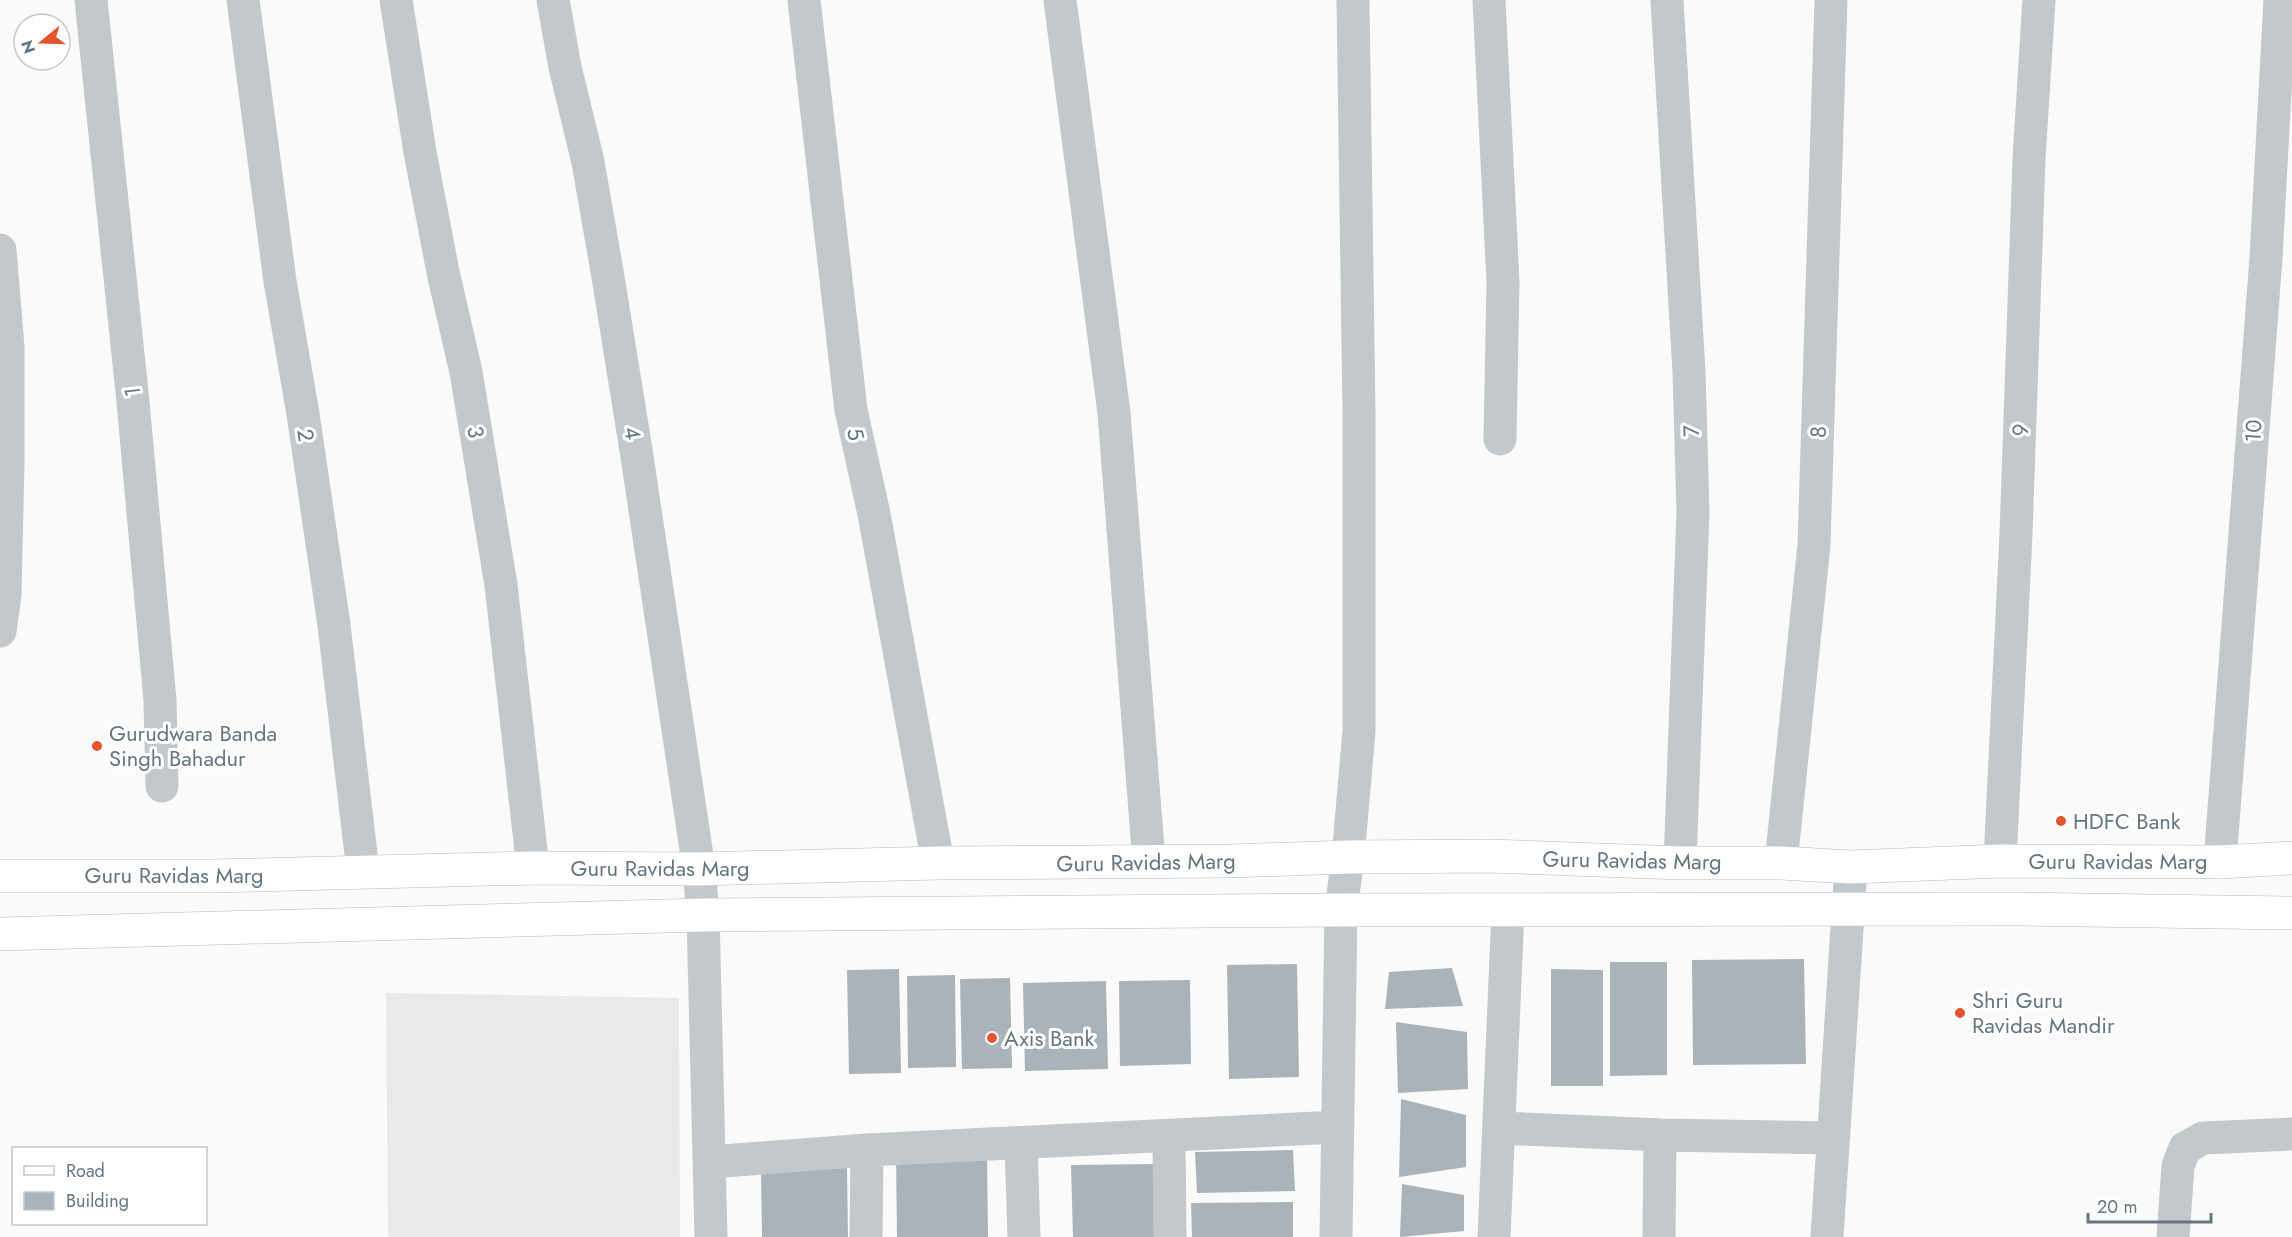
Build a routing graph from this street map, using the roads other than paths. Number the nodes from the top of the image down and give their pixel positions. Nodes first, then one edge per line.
1 (92, 0) edge
2 (243, 0) edge
3 (396, 0) edge
4 (553, 0) edge
5 (804, 0) edge
6 (1060, 0) edge
7 (1353, 0) edge
8 (1490, 0) edge
9 (1667, 0) edge
10 (1831, 0) edge
11 (2039, 0) edge
12 (2280, 0) edge
13 (0, 250) edge
14 (4, 347) edge
15 (1500, 439) dead end
16 (0, 631) edge
17 (162, 786) dead end
18 (1348, 857) junction
19 (2292, 858) edge
20 (2000, 861) junction
21 (2220, 861) junction
22 (1149, 862) junction
23 (1680, 862) junction
24 (1781, 862) junction
25 (938, 863) junction
26 (1851, 867) junction
27 (533, 868) junction
28 (699, 869) junction
29 (363, 872) junction
30 (0, 876) edge
31 (1341, 910) junction
32 (1508, 910) junction
33 (1847, 910) junction
34 (2292, 913) edge
35 (703, 915) junction
36 (0, 934) edge
37 (1338, 1127) junction
38 (1500, 1128) junction
39 (2292, 1134) edge
40 (1660, 1135) junction
41 (1169, 1136) junction
42 (1832, 1138) junction
43 (1021, 1143) junction
44 (867, 1150) junction
45 (710, 1162) junction
46 (711, 1237) edge
47 (866, 1237) edge
48 (1024, 1237) edge
49 (1170, 1237) edge
50 (1336, 1237) edge
51 (1494, 1237) edge
52 (1659, 1237) edge
53 (1827, 1237) edge
54 (2173, 1237) edge

1 - 17 street, 1
2 - 29 street, 2
3 - 27 street, 3
4 - 28 street, 4
5 - 25 street, 5
6 - 22 street
7 - 18 street
8 - 15 street
9 - 23 street, 7
10 - 24 street, 8
11 - 20 street, 9
12 - 21 street, 10
13 - 14 street
14 - 16 street
18 - 22 main road, Guru Ravidas Marg
18 - 23 main road, Guru Ravidas Marg
18 - 31 street
19 - 21 main road, Guru Ravidas Marg
20 - 21 main road, Guru Ravidas Marg
20 - 26 main road, Guru Ravidas Marg
22 - 25 main road, Guru Ravidas Marg
23 - 24 main road, Guru Ravidas Marg
24 - 26 main road, Guru Ravidas Marg
25 - 28 main road, Guru Ravidas Marg
26 - 33 street
27 - 28 main road, Guru Ravidas Marg
27 - 29 main road, Guru Ravidas Marg
28 - 35 street, 4
29 - 30 main road, Guru Ravidas Marg
31 - 32 main road, Guru Ravidas Marg
31 - 35 main road, Guru Ravidas Marg
31 - 37 street
32 - 33 main road, Guru Ravidas Marg
32 - 38 street
33 - 34 main road, Guru Ravidas Marg
33 - 42 street
35 - 36 main road, Guru Ravidas Marg
35 - 45 street, 4
37 - 41 street
37 - 50 street
38 - 40 street
38 - 51 street
39 - 54 street
40 - 42 street
40 - 52 street
41 - 43 street
41 - 49 street
42 - 53 street
43 - 44 street
43 - 48 street
44 - 45 street
44 - 47 street
45 - 46 street, 4

